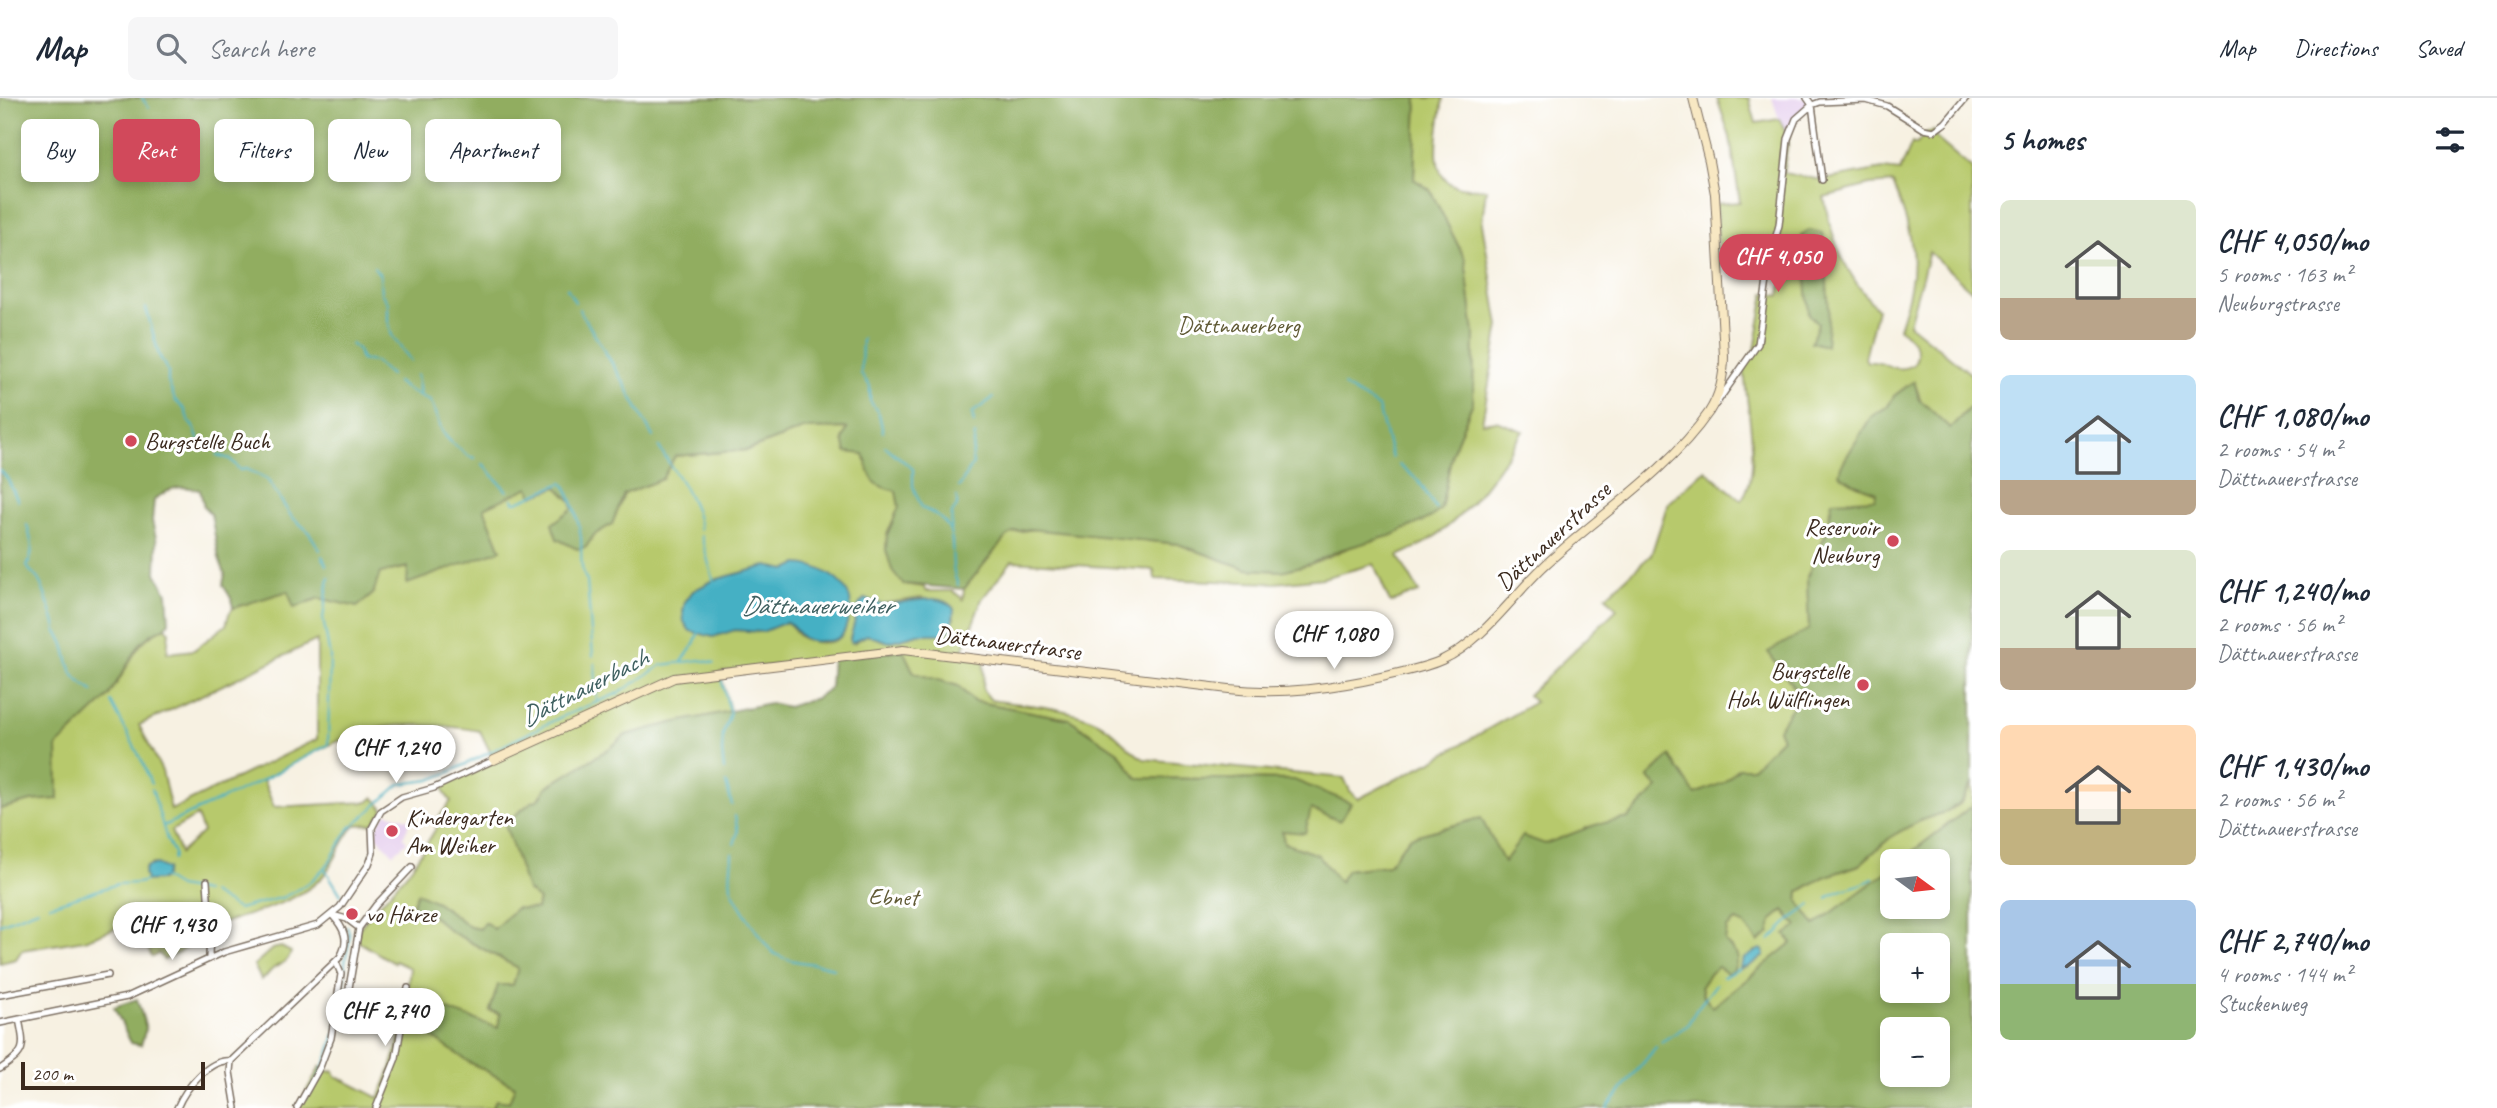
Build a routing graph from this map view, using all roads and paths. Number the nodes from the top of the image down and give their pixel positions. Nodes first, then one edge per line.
1 (1693, 98) edge
2 (1807, 98) edge
3 (1966, 98) edge
4 (1812, 105) junction
5 (1822, 180) dead end
6 (1711, 408) junction
7 (494, 760) joint
8 (412, 867) dead end
9 (207, 881) dead end
10 (332, 915) junction
11 (359, 928) junction
12 (209, 957) junction
13 (337, 962) junction
14 (108, 975) dead end
15 (408, 988) dead end
16 (348, 994) dead end
17 (0, 995) edge
18 (19, 1019) junction
19 (0, 1023) edge
20 (231, 1061) junction
21 (0, 1069) edge
22 (177, 1108) edge
23 (236, 1108) edge
24 (297, 1108) edge
25 (376, 1108) edge

1 - 6 street, Dättnauerstrasse
2 - 4 street
3 - 4 street
4 - 5 street
4 - 6 street
6 - 7 street, Dättnauerstrasse
7 - 10 street, Dättnauerstrasse
8 - 11 street
9 - 12 street
10 - 11 street
10 - 12 street, Dättnauerstrasse
10 - 13 street
11 - 16 street
12 - 18 street, Dättnauerstrasse
13 - 20 street
13 - 24 street
14 - 17 street
15 - 25 street
18 - 19 street, Dättnauerstrasse
18 - 21 street
20 - 22 street
20 - 23 street

